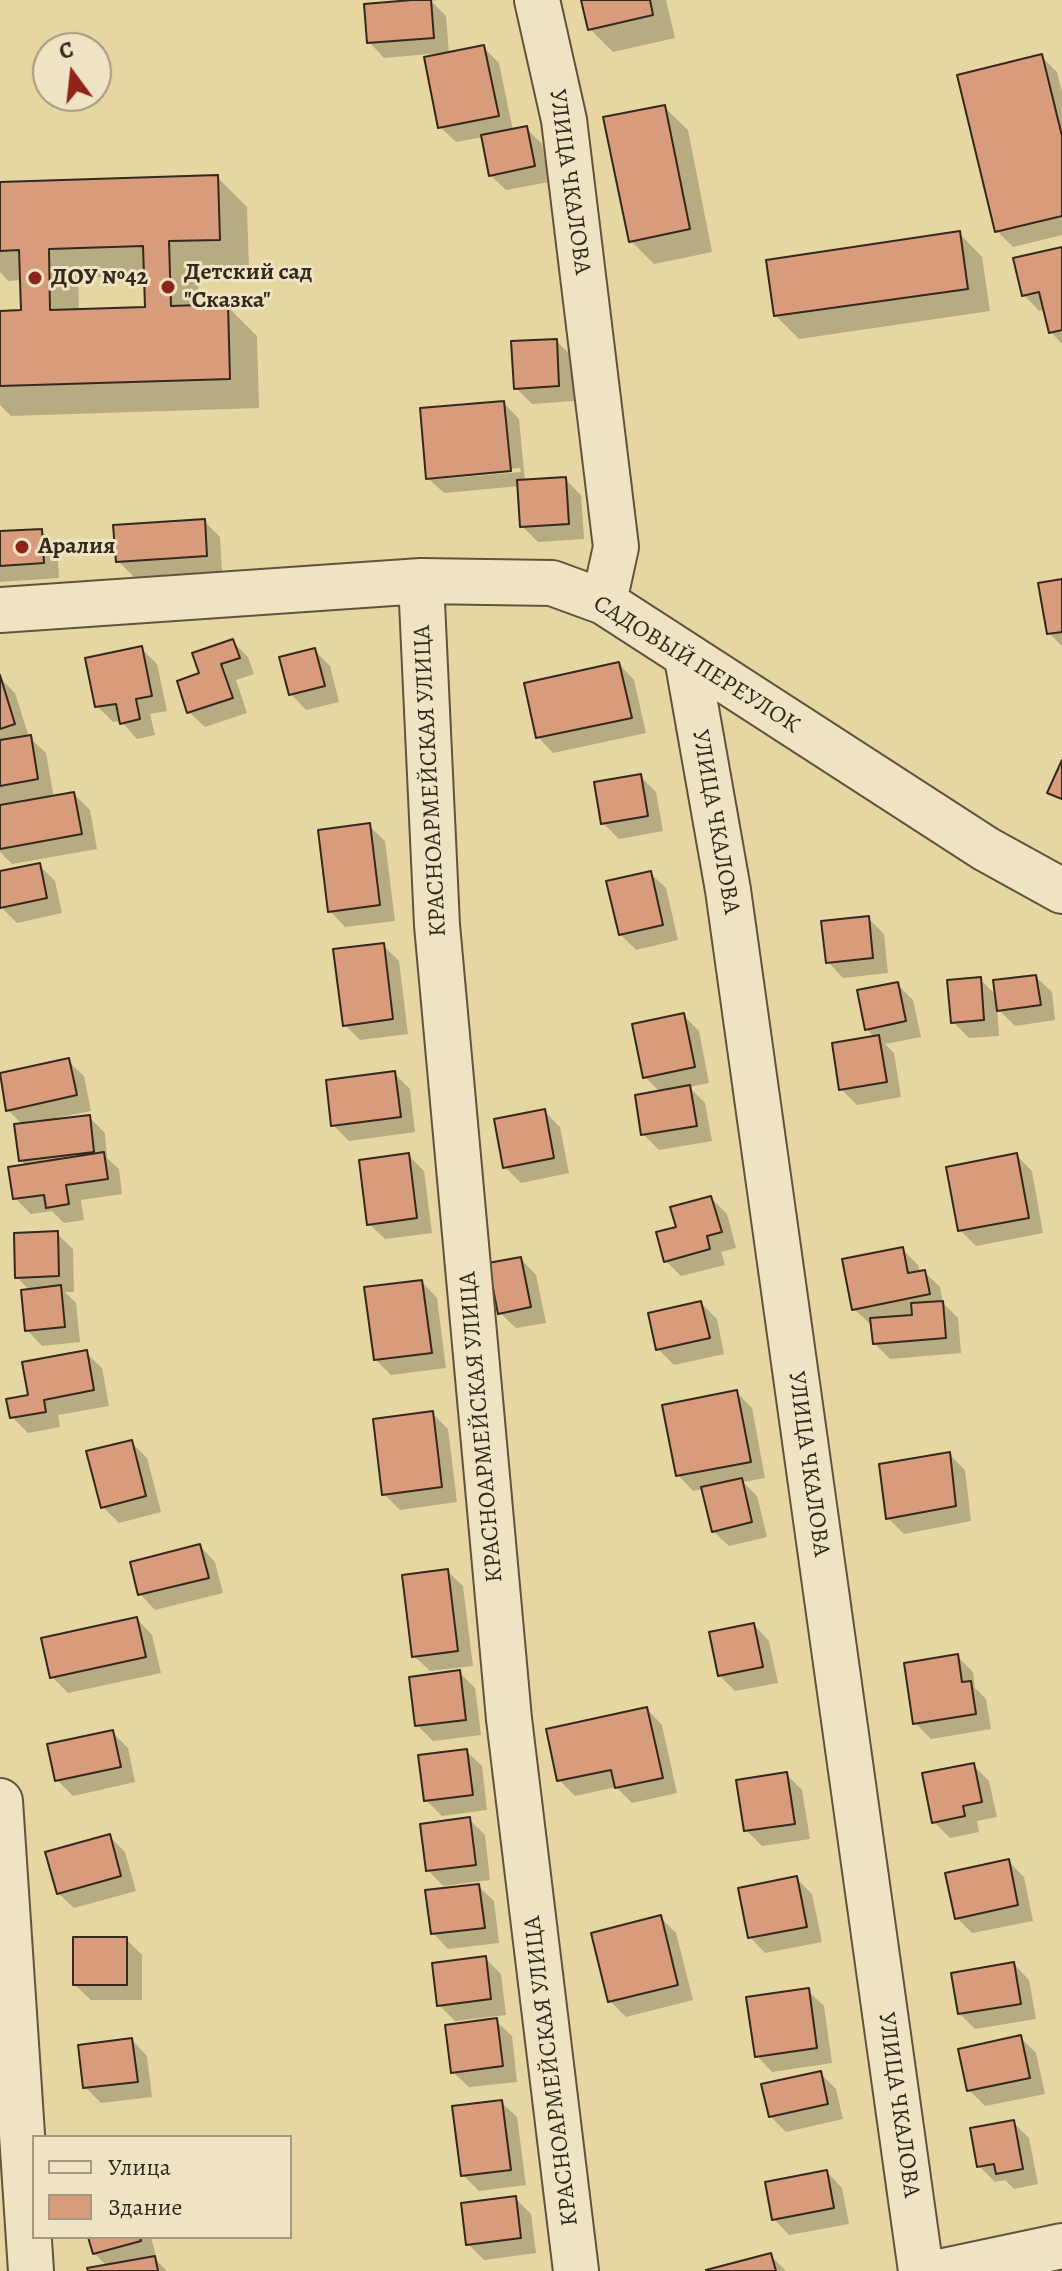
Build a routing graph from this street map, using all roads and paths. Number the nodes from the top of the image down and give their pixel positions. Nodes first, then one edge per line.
1 (537, 0) edge
2 (421, 581) junction
3 (604, 602) junction
4 (0, 610) edge
5 (687, 658) junction
6 (1062, 891) edge
7 (0, 1801) edge
8 (1062, 2246) edge
9 (31, 2271) edge
10 (576, 2271) edge
11 (921, 2271) edge
12 (944, 2271) edge

1 - 3 street, УЛИЦА ЧКАЛОВА
2 - 3 street, САДОВЫЙ ПЕРЕУЛОК
2 - 4 street, САДОВЫЙ ПЕРЕУЛОК
2 - 10 street, КРАСНОАРМЕЙСКАЯ УЛИЦА
3 - 5 street, САДОВЫЙ ПЕРЕУЛОК
5 - 6 street, САДОВЫЙ ПЕРЕУЛОК
5 - 11 street, УЛИЦА ЧКАЛОВА
7 - 9 street
8 - 12 street

